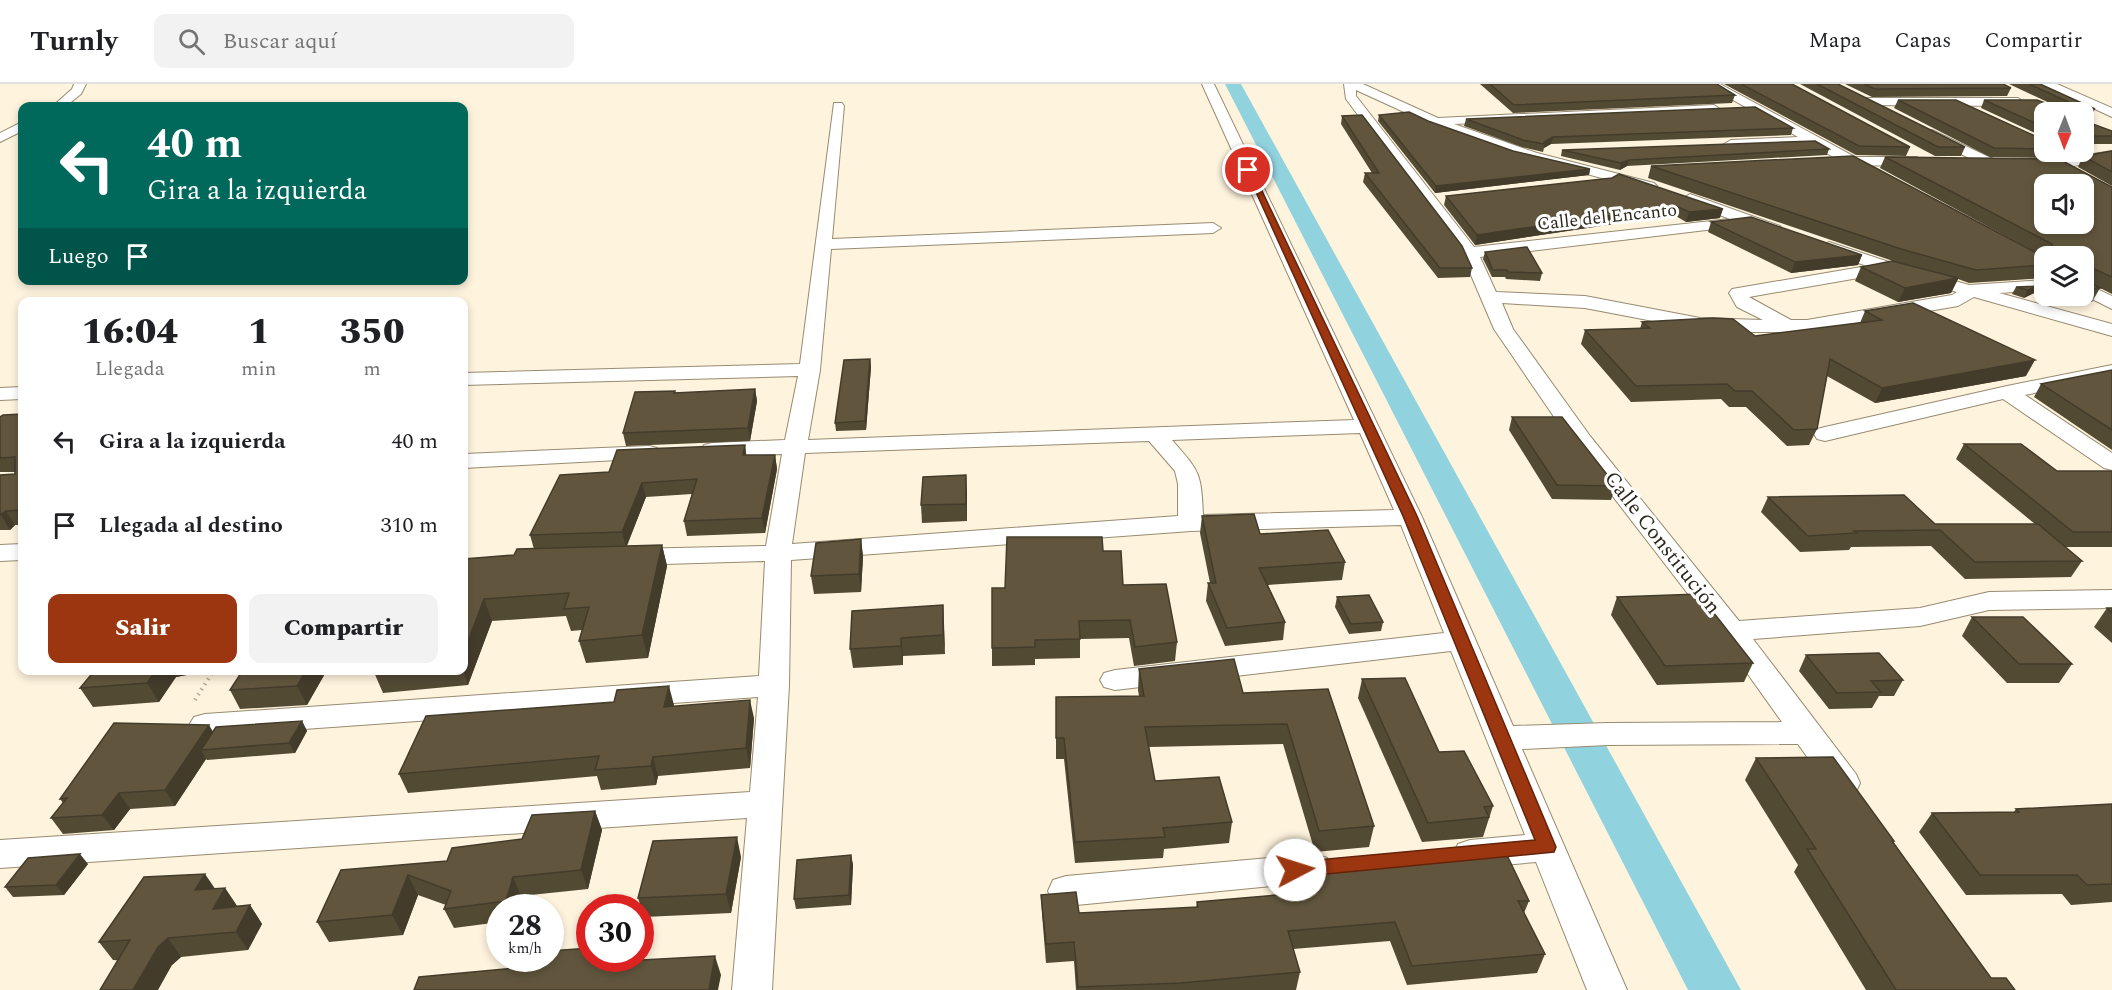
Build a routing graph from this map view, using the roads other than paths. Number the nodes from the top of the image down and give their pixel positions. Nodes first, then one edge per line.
1 (80, 84) edge
2 (1208, 84) edge
3 (1351, 84) edge
4 (1711, 84) edge
5 (2047, 84) edge
6 (1917, 86) edge
7 (2004, 89) edge
8 (2112, 96) edge
9 (2078, 98) junction
10 (64, 102) edge
11 (1949, 102) junction
12 (838, 106) dead end
13 (1756, 108) junction
14 (2112, 112) edge
15 (1436, 114) junction
16 (1981, 116) edge
17 (1899, 118) edge
18 (18, 126) edge
19 (0, 128) edge
20 (18, 128) edge
21 (1919, 128) edge
22 (0, 138) edge
23 (1815, 141) junction
24 (1722, 145) edge
25 (1572, 150) edge
26 (1910, 150) edge
27 (1517, 152) junction
28 (2112, 155) edge
29 (1851, 161) junction
30 (1954, 161) edge
31 (2034, 161) edge
32 (2094, 161) edge
33 (1810, 162) edge
34 (2067, 162) edge
35 (2092, 162) edge
36 (2023, 163) edge
37 (1645, 171) dead end
38 (1606, 173) junction
39 (1628, 178) junction
40 (1882, 178) edge
41 (1581, 183) edge
42 (1748, 221) junction
43 (1213, 228) dead end
44 (1787, 234) edge
45 (825, 244) junction
46 (1818, 244) edge
47 (1470, 253) junction
48 (1889, 268) junction
49 (2103, 280) edge
50 (2094, 281) edge
51 (2034, 286) edge
52 (1973, 289) junction
53 (2094, 293) edge
54 (1490, 297) junction
55 (2112, 303) edge
56 (1789, 326) junction
57 (2112, 330) edge
58 (810, 370) junction
59 (2112, 371) edge
60 (468, 379) edge
61 (2007, 392) junction
62 (18, 393) edge
63 (0, 394) edge
64 (1369, 426) junction
65 (1825, 434) dead end
66 (1156, 435) junction
67 (795, 447) junction
68 (468, 461) edge
69 (2112, 463) edge
70 (1410, 516) junction
71 (1191, 523) junction
72 (18, 552) edge
73 (0, 553) edge
74 (778, 553) junction
75 (603, 558) edge
76 (2112, 599) edge
77 (1732, 631) junction
78 (1462, 640) junction
79 (1114, 680) dead end
80 (774, 685) junction
81 (205, 725) edge
82 (1806, 733) junction
83 (1501, 738) junction
84 (1856, 800) edge
85 (766, 804) junction
86 (1547, 847) junction
87 (0, 854) edge
88 (1441, 856) edge
89 (1347, 865) edge
90 (1066, 891) edge
91 (752, 990) edge
92 (1607, 990) edge

1 - 10 street
2 - 64 street
3 - 15 street
3 - 47 street, Calle Constitución
4 - 13 street
5 - 9 street
6 - 11 street
7 - 11 street
8 - 9 street
9 - 14 street
11 - 16 street
11 - 17 street
12 - 45 street
13 - 15 street
13 - 23 street
15 - 27 street
18 - 19 street
20 - 22 street
21 - 30 street
23 - 24 street
23 - 29 street
25 - 27 street
26 - 29 street
27 - 38 street
28 - 32 street
29 - 33 street
29 - 40 street
31 - 36 street
34 - 35 street
37 - 38 street
38 - 39 street
39 - 41 street
39 - 42 street
42 - 44 street
42 - 47 street, Calle del Encanto
43 - 45 street
45 - 58 street
46 - 48 street
47 - 54 street, Calle Constitución
48 - 52 street
48 - 56 street
49 - 50 street
51 - 52 street
52 - 56 street
52 - 57 street
53 - 55 street
54 - 56 street
54 - 77 street, Calle Constitución
58 - 60 street
58 - 67 street
59 - 61 street
61 - 65 street
61 - 69 street
62 - 63 street
64 - 66 street
64 - 70 street
66 - 67 street
66 - 71 street
67 - 68 street
67 - 74 street
70 - 71 street
70 - 78 street
71 - 74 street
72 - 73 street
74 - 75 street
74 - 80 street
76 - 77 street
77 - 82 street, Calle Constitución
78 - 79 street
78 - 83 street
80 - 81 street
80 - 85 street
82 - 83 street
82 - 84 street, Calle Constitución
83 - 86 street
85 - 87 street
85 - 91 street
86 - 88 street
86 - 92 street
89 - 90 street

